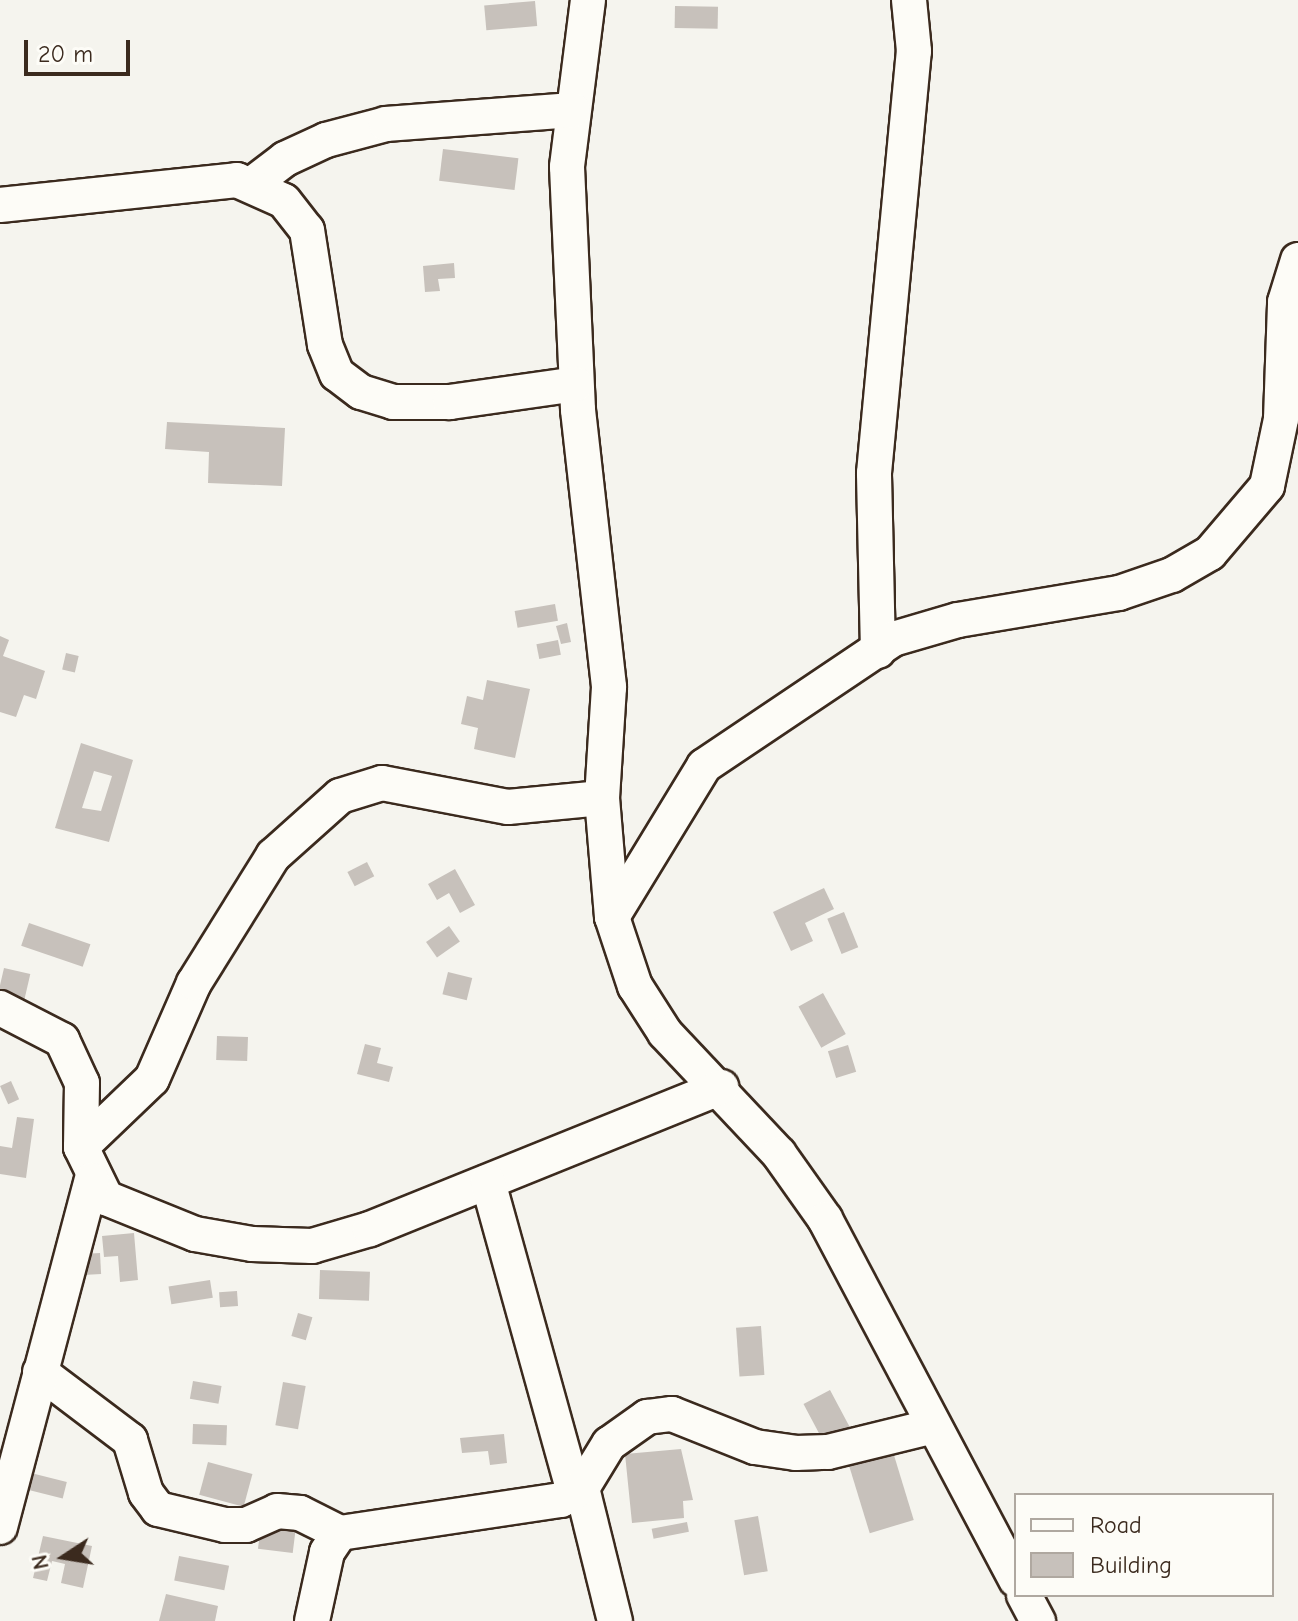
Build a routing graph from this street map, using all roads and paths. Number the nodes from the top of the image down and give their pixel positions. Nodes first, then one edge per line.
1 (588, 0) edge
2 (909, 0) edge
3 (572, 110) junction
4 (251, 185) junction
5 (0, 205) edge
6 (1298, 260) edge
7 (1291, 322) edge
8 (576, 384) junction
9 (878, 651) junction
10 (602, 798) junction
11 (612, 917) junction
12 (0, 1008) edge
13 (721, 1087) junction
14 (81, 1147) junction
15 (92, 1180) junction
16 (488, 1182) junction
17 (40, 1372) junction
18 (934, 1426) junction
19 (578, 1490) junction
20 (0, 1527) edge
21 (340, 1533) junction
22 (1014, 1576) edge
23 (1025, 1597) edge
24 (312, 1621) edge
25 (615, 1621) edge
26 (1038, 1621) edge

1 - 3 street
2 - 9 street
3 - 4 street
3 - 8 street
4 - 5 street
4 - 8 street
6 - 7 street
7 - 9 street
8 - 10 street
9 - 11 street
10 - 11 street
10 - 14 street
11 - 13 street
12 - 14 street
13 - 16 street
13 - 18 street
14 - 15 street
15 - 16 street
15 - 17 street
16 - 19 street
17 - 20 street
17 - 21 street
18 - 19 street
18 - 22 street
19 - 21 street
19 - 25 street
21 - 24 street
23 - 26 street

